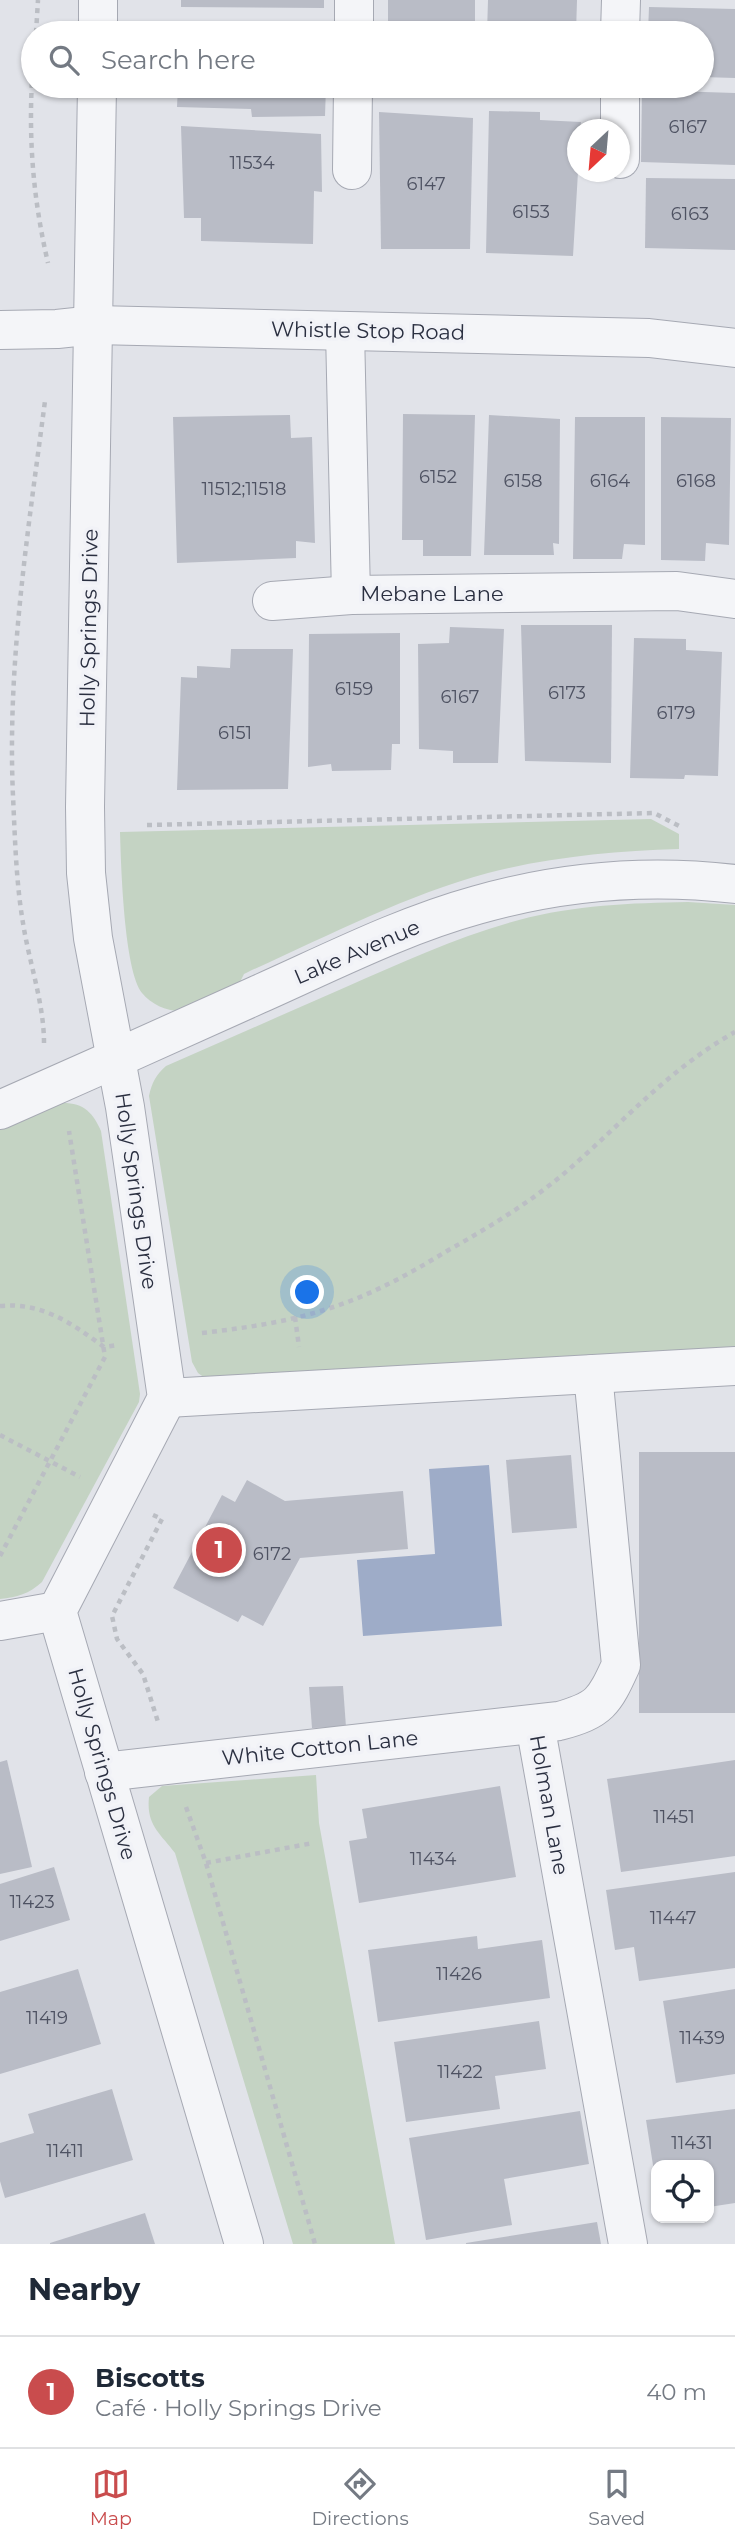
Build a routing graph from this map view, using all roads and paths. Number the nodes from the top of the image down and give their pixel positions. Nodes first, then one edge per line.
1 (38, 0) edge
2 (98, 0) edge
3 (354, 0) edge
4 (621, 0) edge
5 (37, 21) edge
6 (98, 21) edge
7 (354, 21) edge
8 (620, 21) edge
9 (32, 98) edge
10 (97, 98) edge
11 (353, 98) edge
12 (620, 98) edge
13 (620, 119) edge
14 (352, 170) dead end
15 (50, 271) dead end
16 (95, 325) junction
17 (0, 330) edge
18 (345, 331) junction
19 (735, 348) edge
20 (47, 388) dead end
21 (351, 595) junction
22 (735, 599) edge
23 (272, 601) dead end
24 (147, 824) dead end
25 (681, 827) dead end
26 (735, 884) edge
27 (735, 1032) edge
28 (44, 1036) dead end
29 (116, 1058) junction
30 (0, 1110) edge
31 (69, 1131) dead end
32 (0, 1306) edge
33 (295, 1317) junction
34 (158, 1339) junction
35 (104, 1347) junction
36 (300, 1354) dead end
37 (735, 1366) edge
38 (593, 1374) junction
39 (167, 1398) junction
40 (162, 1519) dead end
41 (0, 1556) edge
42 (57, 1611) junction
43 (0, 1621) edge
44 (535, 1724) junction
45 (171, 1765) junction
46 (104, 1772) junction
47 (313, 1843) dead end
48 (206, 1863) junction
49 (244, 2244) edge
50 (315, 2244) edge
51 (628, 2244) edge

1 - 5 path
2 - 6 street
3 - 7 street
4 - 8 street
9 - 15 path
10 - 16 street, Holly Springs Drive
11 - 14 street
12 - 13 street
16 - 17 street, Whistle Stop Road
16 - 18 street, Whistle Stop Road
16 - 29 street, Holly Springs Drive
18 - 19 street, Whistle Stop Road
18 - 21 street, Mebane Lane
20 - 28 path
21 - 22 street, Mebane Lane
21 - 23 street
24 - 25 path
26 - 29 street, Lake Avenue
27 - 33 path
29 - 30 street, Lake Avenue
29 - 34 street, Holly Springs Drive
31 - 35 path
32 - 35 path
33 - 34 path
33 - 36 path
34 - 35 path
34 - 39 street, Holly Springs Drive
35 - 41 path
37 - 38 street
38 - 39 street
38 - 44 street, Holman Lane
39 - 42 street
40 - 45 path
42 - 43 street
42 - 46 street, Holly Springs Drive
44 - 45 street, White Cotton Lane
44 - 51 street, Holman Lane
45 - 46 street, White Cotton Lane
45 - 48 path
46 - 49 street, Holly Springs Drive
47 - 48 path
48 - 50 path

